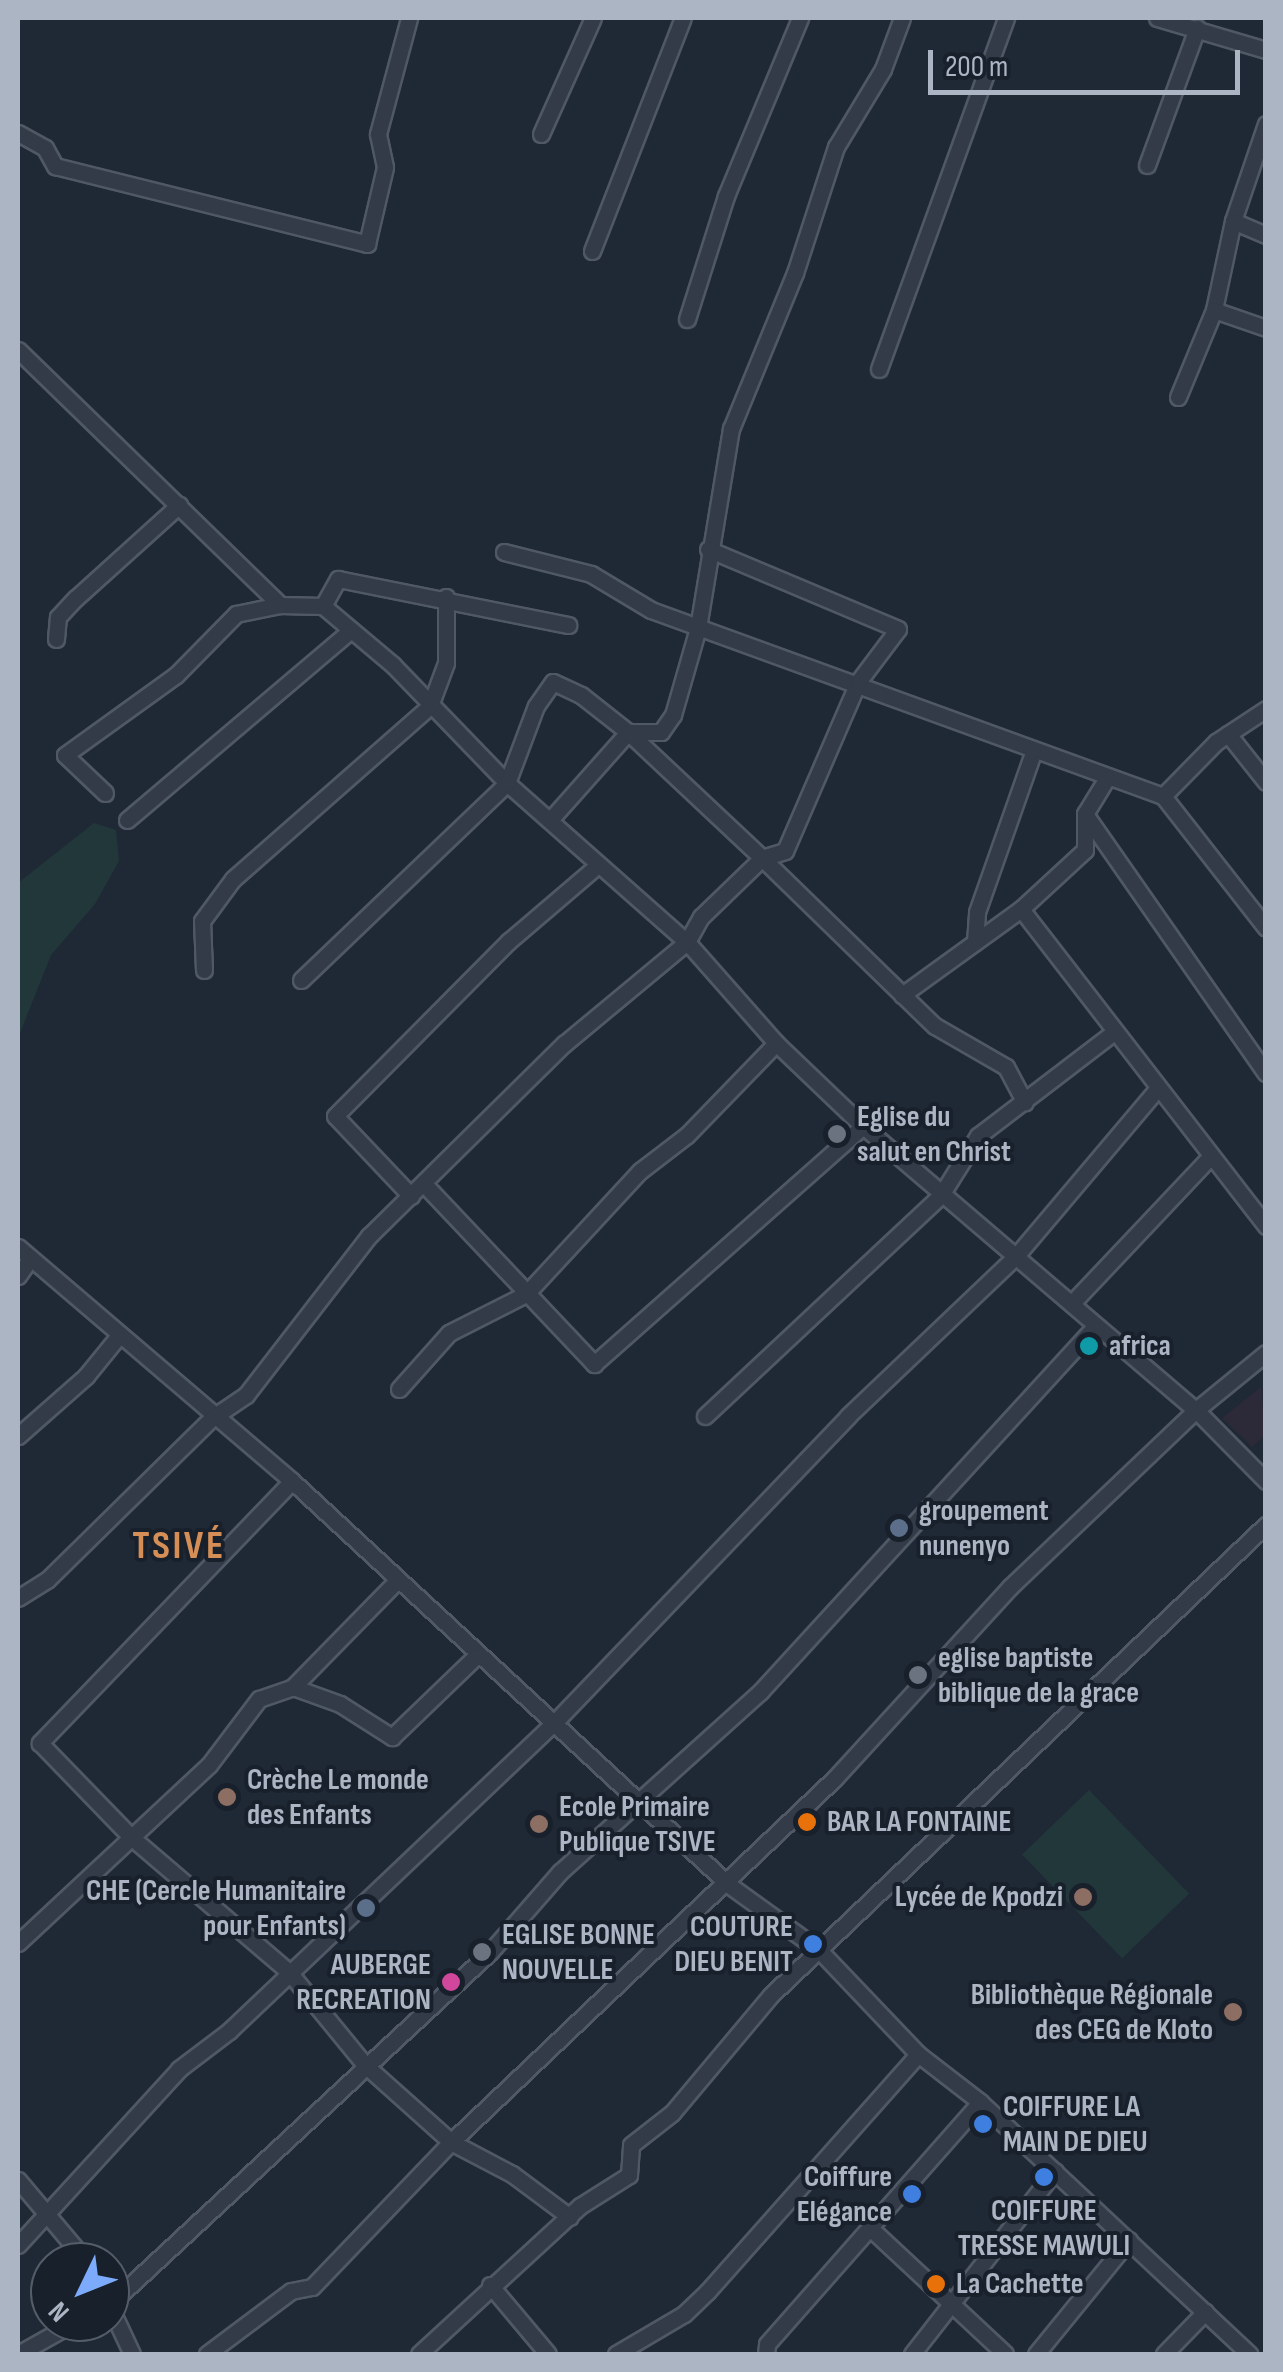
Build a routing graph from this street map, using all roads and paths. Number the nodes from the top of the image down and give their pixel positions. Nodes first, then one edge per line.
1 (409, 18) edge
2 (593, 18) edge
3 (683, 18) edge
4 (800, 18) edge
5 (902, 18) edge
6 (1006, 18) edge
7 (1156, 18) edge
8 (1197, 28) junction
9 (1266, 50) edge
10 (1266, 124) edge
11 (18, 133) edge
12 (540, 134) dead end
13 (1261, 146) edge
14 (1148, 165) dead end
15 (1233, 221) junction
16 (1266, 234) edge
17 (592, 251) dead end
18 (1214, 310) junction
19 (687, 319) dead end
20 (1266, 328) edge
21 (18, 350) edge
22 (879, 369) dead end
23 (1178, 397) dead end
24 (180, 506) junction
25 (708, 549) junction
26 (504, 552) dead end
27 (446, 597) junction
28 (280, 605) junction
29 (323, 606) junction
30 (568, 625) dead end
31 (698, 628) junction
32 (350, 630) junction
33 (56, 639) dead end
34 (858, 682) junction
35 (430, 706) junction
36 (1266, 709) edge
37 (628, 732) junction
38 (1228, 734) junction
39 (1033, 753) junction
40 (1106, 778) junction
41 (1266, 782) edge
42 (507, 784) junction
43 (105, 793) dead end
44 (1163, 796) junction
45 (1085, 814) junction
46 (127, 820) dead end
47 (550, 820) junction
48 (762, 858) junction
49 (598, 865) junction
50 (1021, 910) junction
51 (1266, 928) edge
52 (687, 942) junction
53 (975, 942) junction
54 (204, 970) dead end
55 (301, 980) dead end
56 (902, 995) junction
57 (1114, 1032) junction
58 (776, 1043) junction
59 (1266, 1073) edge
60 (1158, 1088) junction
61 (1025, 1102) junction
62 (863, 1126) junction
63 (1210, 1157) junction
64 (424, 1184) junction
65 (941, 1195) junction
66 (411, 1196) junction
67 (1266, 1226) edge
68 (24, 1253) edge
69 (1016, 1256) junction
70 (18, 1276) edge
71 (526, 1294) junction
72 (1072, 1303) junction
73 (1094, 1327) junction
74 (117, 1338) junction
75 (1266, 1353) edge
76 (398, 1390) dead end
77 (1196, 1410) junction
78 (704, 1416) dead end
79 (212, 1418) junction
80 (18, 1436) edge
81 (292, 1481) junction
82 (1266, 1481) edge
83 (1266, 1524) edge
84 (396, 1582) junction
85 (18, 1598) edge
86 (475, 1657) junction
87 (293, 1687) junction
88 (553, 1724) junction
89 (637, 1804) junction
90 (131, 1837) junction
91 (729, 1885) junction
92 (18, 1943) edge
93 (819, 1950) junction
94 (290, 1972) junction
95 (918, 2054) junction
96 (366, 2064) junction
97 (980, 2102) junction
98 (451, 2142) junction
99 (1055, 2171) junction
100 (18, 2180) edge
101 (49, 2217) junction
102 (570, 2217) junction
103 (869, 2227) junction
104 (1130, 2240) junction
105 (70, 2242) edge
106 (18, 2246) edge
107 (490, 2285) junction
108 (130, 2287) edge
109 (955, 2301) junction
110 (1205, 2312) junction
111 (207, 2354) edge
112 (419, 2354) edge
113 (548, 2354) edge
114 (616, 2354) edge
115 (766, 2354) edge
116 (912, 2354) edge
117 (1006, 2354) edge
118 (1036, 2354) edge
119 (1164, 2354) edge
120 (1250, 2354) edge

1 - 11 street
2 - 12 street
3 - 17 street
4 - 19 street
5 - 25 street
6 - 22 street
7 - 8 street
8 - 9 street
8 - 14 street
10 - 13 street
13 - 15 street
15 - 16 street
15 - 18 street
18 - 20 street
18 - 23 street
21 - 24 street
24 - 28 street
24 - 33 street
25 - 31 street
25 - 34 street
26 - 31 street
27 - 29 street
27 - 30 street
27 - 35 street
28 - 29 street
28 - 43 street
29 - 32 street
31 - 34 street
31 - 37 street
32 - 35 street
32 - 46 street
34 - 39 street
34 - 48 street
35 - 42 street
35 - 54 street
36 - 38 street
37 - 42 street
37 - 47 street
37 - 48 street
38 - 41 street
38 - 44 street
39 - 40 street
39 - 53 street
40 - 44 street
40 - 45 street
42 - 47 street
42 - 55 street
44 - 51 street
45 - 50 street
45 - 59 street
47 - 49 street
48 - 52 street
48 - 56 street
49 - 52 street
49 - 66 street
50 - 53 street
50 - 57 street
52 - 58 street
52 - 64 street
53 - 56 street
56 - 61 street
57 - 60 street
57 - 61 street
58 - 62 street
58 - 71 street
60 - 63 street
60 - 69 street
61 - 65 street
62 - 65 street
62 - 71 street
63 - 67 street
63 - 72 street
64 - 66 street
64 - 71 street
65 - 69 street
65 - 78 street
66 - 79 street
68 - 70 street
68 - 74 street
69 - 72 street
69 - 88 street
71 - 76 street
72 - 73 street
73 - 77 street
73 - 89 street
74 - 79 street
74 - 80 street
75 - 77 street
77 - 82 street
77 - 91 street
79 - 81 street
79 - 85 street
81 - 84 street
81 - 90 street
83 - 93 street
84 - 86 street
84 - 87 street
86 - 87 street
86 - 88 street
87 - 90 street
88 - 89 street
88 - 94 street
89 - 91 street
89 - 96 street
90 - 92 street
90 - 94 street
91 - 93 street
91 - 98 street
93 - 95 street
93 - 102 street
94 - 96 street
94 - 101 street
95 - 97 street
95 - 114 street
96 - 98 street
96 - 108 street
97 - 99 street
97 - 103 street
98 - 102 street
98 - 111 street
99 - 104 street
99 - 109 street
100 - 101 street
101 - 105 street
101 - 106 street
102 - 107 street
103 - 109 street
103 - 115 street
104 - 110 street
104 - 118 street
107 - 112 street
107 - 113 street
109 - 116 street
109 - 117 street
110 - 119 street
110 - 120 street

